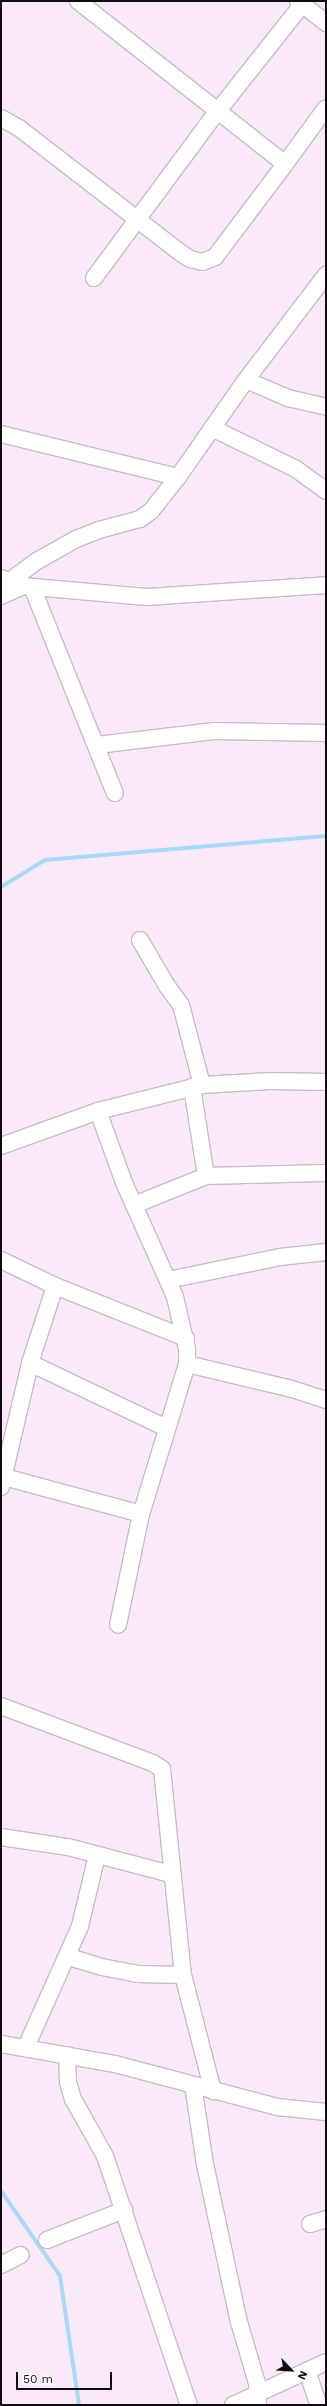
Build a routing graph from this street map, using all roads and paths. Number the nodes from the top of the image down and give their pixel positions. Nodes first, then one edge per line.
1 (78, 1) edge
2 (302, 2) edge
3 (326, 23) edge
4 (326, 108) edge
5 (218, 112) junction
6 (1, 118) edge
7 (285, 164) junction
8 (138, 220) junction
9 (326, 275) edge
10 (94, 278) dead end
11 (246, 380) junction
12 (326, 406) edge
13 (212, 428) junction
14 (1, 434) edge
15 (178, 477) junction
16 (326, 491) edge
17 (16, 583) edge
18 (326, 585) edge
19 (1, 596) edge
20 (326, 733) edge
21 (96, 744) junction
22 (115, 793) dead end
23 (140, 940) dead end
24 (326, 1082) edge
25 (197, 1086) junction
26 (98, 1111) junction
27 (1, 1146) edge
28 (326, 1174) edge
29 (206, 1176) junction
30 (134, 1205) junction
31 (326, 1252) edge
32 (1, 1260) edge
33 (168, 1280) junction
34 (55, 1286) junction
35 (186, 1338) junction
36 (30, 1363) junction
37 (187, 1364) junction
38 (326, 1400) edge
39 (166, 1428) junction
40 (2, 1482) edge
41 (141, 1514) junction
42 (118, 1625) dead end
43 (1, 1706) edge
44 (1, 1837) edge
45 (97, 1855) junction
46 (171, 1874) junction
47 (68, 1957) junction
48 (183, 1975) junction
49 (1, 2044) edge
50 (26, 2047) junction
51 (67, 2055) junction
52 (192, 2085) junction
53 (213, 2091) junction
54 (326, 2112) edge
55 (124, 2210) junction
56 (326, 2219) edge
57 (310, 2224) dead end
58 (47, 2240) dead end
59 (21, 2256) dead end
60 (1, 2264) edge
61 (326, 2362) edge
62 (307, 2371) junction
63 (258, 2399) edge
64 (189, 2405) edge
65 (233, 2405) edge
66 (319, 2405) edge

1 - 5 street
2 - 3 street
2 - 5 street
4 - 7 street
5 - 7 street
5 - 8 street
6 - 8 street
7 - 8 street
8 - 10 street
9 - 11 street
11 - 12 street
11 - 13 street
13 - 15 street
13 - 16 street
14 - 15 street
15 - 17 street
17 - 18 street
17 - 19 street
17 - 21 street
20 - 21 street
21 - 22 street
23 - 25 street
24 - 25 street
25 - 26 street
25 - 29 street
26 - 27 street
26 - 30 street
28 - 29 street
29 - 30 street
30 - 33 street
31 - 33 street
32 - 34 street
33 - 35 street
34 - 35 street
34 - 36 street
35 - 37 street
36 - 39 street
36 - 40 street
37 - 38 street
37 - 39 street
39 - 41 street
40 - 41 street
41 - 42 street
43 - 46 street
44 - 45 street
45 - 46 street
45 - 47 street
46 - 48 street
47 - 48 street
47 - 50 street
48 - 53 street
49 - 50 street
50 - 51 street
51 - 52 street
51 - 55 street
52 - 53 street
52 - 63 street
53 - 54 street
55 - 58 street
55 - 64 street
56 - 57 street
59 - 60 street
61 - 62 street
62 - 63 street
62 - 66 street
63 - 65 street

